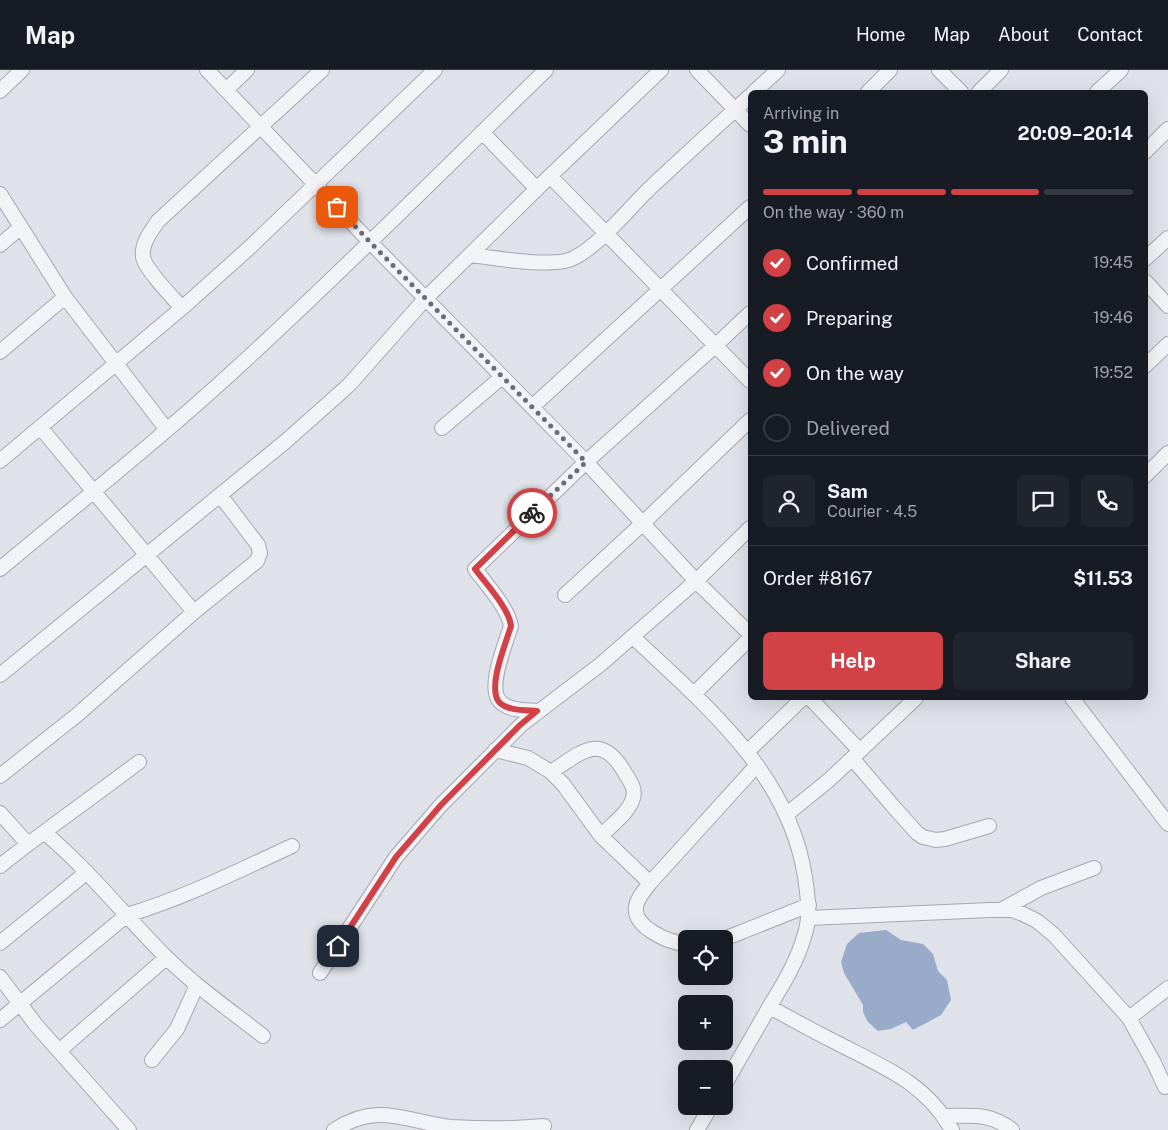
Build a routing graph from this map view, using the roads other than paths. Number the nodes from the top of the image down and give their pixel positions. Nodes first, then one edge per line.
1 (22, 70) edge
2 (207, 70) edge
3 (247, 70) edge
4 (322, 70) edge
5 (436, 70) edge
6 (546, 70) edge
7 (661, 70) edge
8 (697, 70) edge
9 (778, 70) edge
10 (890, 70) edge
11 (939, 70) edge
12 (1002, 70) edge
13 (1121, 70) edge
14 (226, 90) junction
15 (756, 90) edge
16 (870, 90) edge
17 (959, 90) edge
18 (981, 90) edge
19 (1099, 90) edge
20 (0, 91) edge
21 (748, 98) edge
22 (735, 109) junction
23 (748, 123) edge
24 (261, 127) junction
25 (1168, 130) edge
26 (482, 132) junction
27 (1148, 149) edge
28 (550, 176) junction
29 (316, 183) junction
30 (537, 189) junction
31 (0, 194) edge
32 (748, 209) edge
33 (20, 228) junction
34 (606, 233) junction
35 (1168, 238) edge
36 (370, 242) junction
37 (0, 245) edge
38 (470, 255) junction
39 (1148, 256) edge
40 (1148, 284) edge
41 (661, 288) junction
42 (65, 297) junction
43 (426, 298) junction
44 (1168, 306) edge
45 (182, 308) junction
46 (748, 315) edge
47 (1168, 344) edge
48 (716, 345) junction
49 (0, 352) edge
50 (1148, 363) edge
51 (115, 365) junction
52 (502, 377) junction
53 (748, 380) edge
54 (532, 407) junction
55 (748, 422) edge
56 (40, 427) junction
57 (442, 428) dead end
58 (167, 430) junction
59 (1168, 453) edge
60 (0, 461) edge
61 (586, 462) junction
62 (1148, 473) edge
63 (92, 491) junction
64 (220, 495) junction
65 (642, 524) junction
66 (748, 530) edge
67 (146, 554) junction
68 (0, 569) edge
69 (696, 581) junction
70 (565, 595) dead end
71 (194, 612) junction
72 (748, 632) edge
73 (633, 637) junction
74 (748, 640) edge
75 (0, 674) edge
76 (694, 694) junction
77 (801, 700) edge
78 (812, 700) edge
79 (914, 700) edge
80 (1074, 700) edge
81 (537, 711) junction
82 (495, 750) junction
83 (747, 752) junction
84 (856, 754) junction
85 (139, 762) dead end
86 (757, 765) junction
87 (551, 772) junction
88 (0, 776) edge
89 (0, 813) edge
90 (787, 814) junction
91 (1168, 824) edge
92 (989, 826) dead end
93 (45, 833) junction
94 (601, 836) junction
95 (28, 844) junction
96 (292, 846) dead end
97 (0, 866) edge
98 (1094, 868) dead end
99 (87, 872) junction
100 (650, 883) junction
101 (1001, 910) junction
102 (809, 912) junction
103 (127, 915) junction
104 (733, 936) edge
105 (678, 942) edge
106 (0, 943) edge
107 (166, 958) junction
108 (320, 973) dead end
109 (0, 977) edge
110 (197, 985) junction
111 (1168, 988) edge
112 (20, 1004) junction
113 (770, 1007) junction
114 (1129, 1018) junction
115 (0, 1020) edge
116 (263, 1036) dead end
117 (60, 1051) junction
118 (152, 1060) dead end
119 (733, 1071) edge
120 (1165, 1087) dead end
121 (706, 1115) edge
122 (944, 1116) junction
123 (544, 1126) dead end
124 (129, 1130) edge
125 (334, 1130) edge
126 (697, 1130) edge
127 (952, 1130) edge
128 (1012, 1130) edge

1 - 20 street
2 - 14 street
3 - 14 street
4 - 24 street
5 - 29 street
6 - 26 street
7 - 28 street
8 - 22 street
9 - 15 street
10 - 16 street
11 - 17 street
12 - 18 street
13 - 19 street
14 - 24 street
21 - 22 street
22 - 23 street
22 - 34 street
24 - 29 street
24 - 45 street
25 - 27 street
26 - 30 street
26 - 36 street
28 - 30 street
28 - 34 street
29 - 36 street
29 - 45 street
30 - 38 street
31 - 33 street
32 - 41 street
33 - 37 street
33 - 42 street
34 - 38 street
34 - 41 street
35 - 39 street
36 - 43 street
36 - 58 street
38 - 43 street
40 - 44 street
41 - 48 street
41 - 54 street
42 - 49 street
42 - 51 street
43 - 52 street
43 - 64 street
45 - 51 street
46 - 48 street
47 - 50 street
48 - 53 street
48 - 61 street
51 - 56 street
51 - 58 street
52 - 54 street
52 - 57 street
54 - 61 street
55 - 65 street
56 - 60 street
56 - 63 street
58 - 63 street
59 - 62 street
61 - 65 street
61 - 81 street
63 - 67 street
63 - 68 street
64 - 67 street
64 - 71 street
65 - 69 street
65 - 70 street
66 - 69 street
67 - 71 street
67 - 75 street
69 - 72 street
69 - 73 street
71 - 88 street
73 - 76 street
73 - 81 street
74 - 76 street
76 - 83 street
77 - 83 street
78 - 84 street
79 - 84 street
80 - 91 street
81 - 82 street
82 - 87 street
82 - 108 street
83 - 86 street
84 - 90 street
84 - 92 street
85 - 93 street
86 - 90 street
86 - 100 street
87 - 94 street
87 - 94 street
89 - 95 street
90 - 102 street
93 - 95 street
93 - 99 street
94 - 100 street
95 - 97 street
96 - 103 street
98 - 101 street
99 - 103 street
99 - 106 street
100 - 105 street
101 - 102 street
101 - 114 street
102 - 104 street
102 - 113 street
103 - 107 street
103 - 112 street
107 - 110 street
107 - 117 street
109 - 112 street
110 - 116 street
110 - 118 street
111 - 114 street
112 - 115 street
112 - 117 street
113 - 119 street
113 - 122 street
114 - 120 street
117 - 124 street
121 - 126 street
122 - 127 street
122 - 128 street
123 - 125 street

